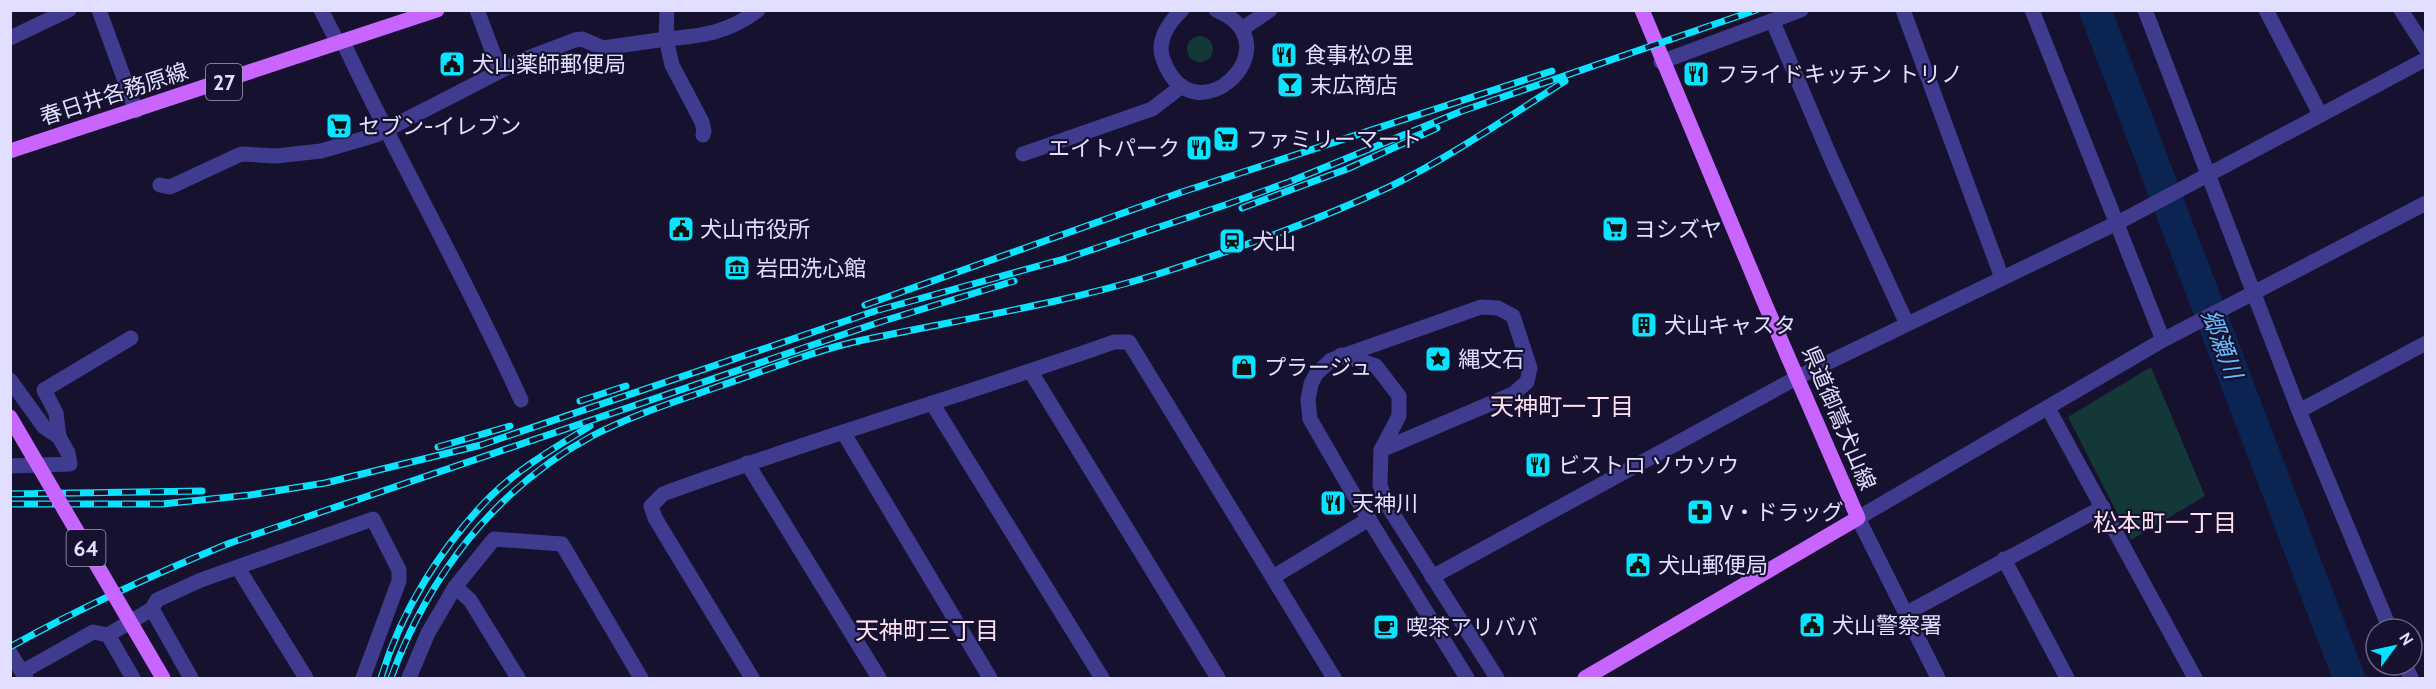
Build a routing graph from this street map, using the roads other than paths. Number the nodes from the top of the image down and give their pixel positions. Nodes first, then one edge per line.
1 (69, 10) edge
2 (99, 10) edge
3 (321, 10) edge
4 (437, 10) edge
5 (477, 10) edge
6 (667, 10) edge
7 (758, 10) edge
8 (1182, 10) edge
9 (1216, 10) edge
10 (1270, 10) edge
11 (1642, 10) edge
12 (1801, 10) edge
13 (1903, 10) edge
14 (2032, 10) edge
15 (2145, 10) edge
16 (2266, 10) edge
17 (2401, 10) edge
18 (1773, 22) junction
19 (1242, 29) junction
20 (10, 38) edge
21 (666, 39) junction
22 (340, 43) junction
23 (2426, 49) edge
24 (2426, 59) edge
25 (1661, 62) junction
26 (500, 71) junction
27 (1182, 86) junction
28 (136, 111) junction
29 (2320, 114) junction
30 (384, 130) junction
31 (703, 135) dead end
32 (10, 151) edge
33 (1023, 154) dead end
34 (2205, 176) junction
35 (160, 185) dead end
36 (2426, 203) edge
37 (2120, 222) junction
38 (2002, 278) junction
39 (2253, 291) junction
40 (1907, 324) junction
41 (131, 338) dead end
42 (2163, 340) junction
43 (2425, 343) edge
44 (1341, 355) junction
45 (1031, 372) junction
46 (1798, 377) junction
47 (10, 380) edge
48 (521, 400) dead end
49 (932, 403) junction
50 (2048, 408) junction
51 (2299, 411) junction
52 (10, 417) edge
53 (843, 432) junction
54 (59, 436) junction
55 (1381, 450) junction
56 (747, 463) junction
57 (10, 466) edge
58 (2103, 507) junction
59 (1858, 518) junction
60 (1369, 519) junction
61 (2004, 559) junction
62 (238, 568) junction
63 (1273, 577) junction
64 (1432, 577) junction
65 (455, 587) junction
66 (152, 609) junction
67 (1905, 614) junction
68 (2385, 617) edge
69 (108, 635) junction
70 (10, 653) edge
71 (24, 675) edge
72 (132, 678) edge
73 (163, 678) edge
74 (191, 678) edge
75 (306, 678) edge
76 (363, 678) edge
77 (409, 678) edge
78 (518, 678) edge
79 (641, 678) edge
80 (752, 678) edge
81 (879, 678) edge
82 (990, 678) edge
83 (1102, 678) edge
84 (1218, 678) edge
85 (1334, 678) edge
86 (1467, 678) edge
87 (1497, 678) edge
88 (1585, 678) edge
89 (1938, 678) edge
90 (2067, 678) edge
91 (2195, 678) edge

1 - 20 street
2 - 28 street
3 - 22 street
4 - 22 main road, 春日井各務原線 / 27
5 - 26 street
6 - 21 street
7 - 21 street
8 - 27 street
9 - 19 street
10 - 19 street
11 - 25 main road, 県道御嵩犬山線
12 - 18 street
13 - 38 street
14 - 37 street
15 - 34 street
16 - 29 street
17 - 23 street
18 - 25 street
18 - 40 street
19 - 27 street
21 - 26 street
21 - 31 street
22 - 28 main road, 春日井各務原線 / 27
22 - 30 street
24 - 29 street
25 - 46 main road, 県道御嵩犬山線
26 - 30 street
27 - 33 street
28 - 32 main road, 春日井各務原線 / 27
29 - 34 street
30 - 35 street
30 - 48 street
34 - 37 street
34 - 39 street
36 - 39 street
37 - 38 street
37 - 42 street
38 - 40 street
39 - 42 street
39 - 51 street
40 - 46 street
41 - 54 street
42 - 50 street
43 - 51 street
44 - 55 street
44 - 55 street
44 - 60 street
45 - 49 street
45 - 63 street
45 - 84 street
46 - 59 main road, 県道御嵩犬山線
46 - 64 street
47 - 54 street
49 - 53 street
49 - 83 street
50 - 58 street
50 - 59 street
51 - 68 street
52 - 73 main road, 64, bridge
53 - 56 street
53 - 82 street
54 - 57 street
55 - 64 street
56 - 80 street
56 - 81 street
58 - 61 street
58 - 91 street
59 - 67 street
59 - 88 main road, 県道御嵩犬山線
60 - 63 street
60 - 86 street
61 - 67 street
61 - 90 street
62 - 66 street
62 - 75 street
62 - 76 street
63 - 85 street
64 - 87 street
65 - 77 street
65 - 78 street
65 - 79 street
66 - 69 street
66 - 74 street
67 - 89 street
69 - 71 street
69 - 72 street
70 - 71 street

